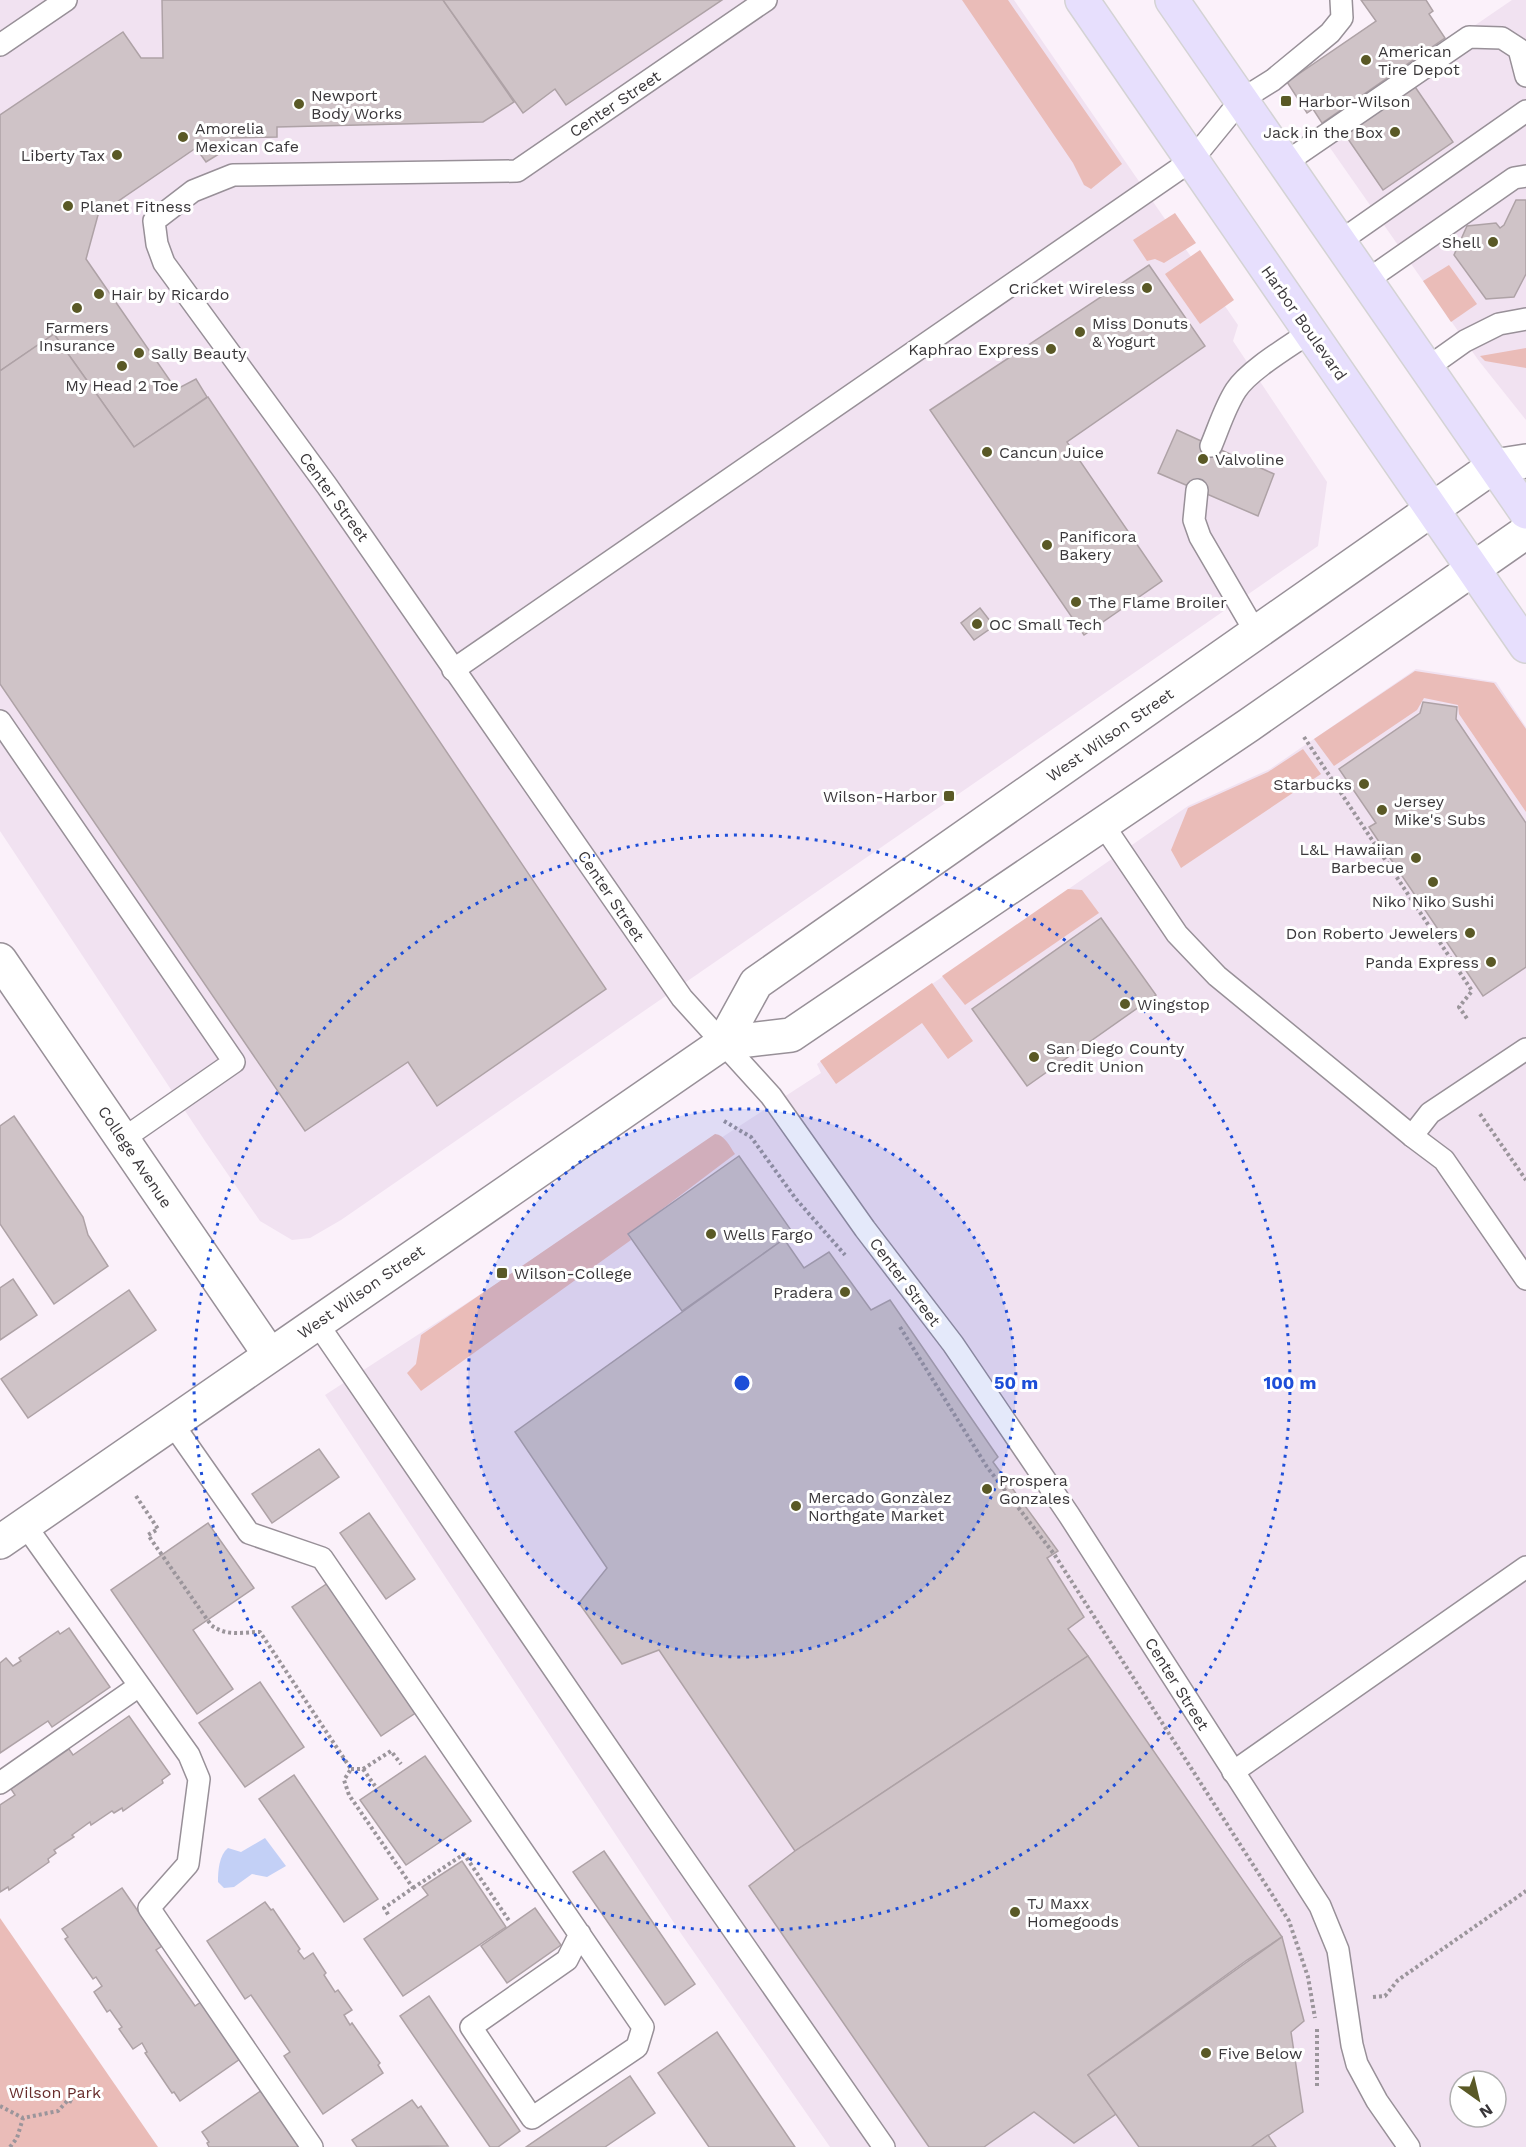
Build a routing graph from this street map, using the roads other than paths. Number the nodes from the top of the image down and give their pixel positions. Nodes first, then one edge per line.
1 (66, 0) edge
2 (766, 0) edge
3 (1082, 0) edge
4 (1172, 0) edge
5 (1341, 0) edge
6 (0, 45) edge
7 (1526, 76) edge
8 (1241, 100) junction
9 (1526, 111) edge
10 (1192, 160) junction
11 (1285, 163) junction
12 (1526, 176) edge
13 (1339, 242) junction
14 (1366, 280) junction
15 (1526, 319) edge
16 (1310, 332) junction
17 (1427, 368) junction
18 (1211, 446) dead end
19 (1526, 462) edge
20 (1494, 466) junction
21 (1197, 490) dead end
22 (1432, 509) junction
23 (1526, 512) edge
24 (1526, 532) edge
25 (1474, 570) junction
26 (1256, 633) junction
27 (1526, 646) edge
28 (453, 670) junction
29 (0, 721) edge
30 (1102, 823) junction
31 (0, 960) edge
32 (723, 1043) junction
33 (1526, 1049) edge
34 (1412, 1136) junction
35 (123, 1139) junction
36 (1526, 1279) edge
37 (317, 1323) junction
38 (270, 1355) junction
39 (172, 1423) junction
40 (8, 1533) edge
41 (1526, 1567) edge
42 (139, 1686) junction
43 (1233, 1772) junction
44 (0, 1784) edge
45 (580, 1934) junction
46 (312, 2147) edge
47 (884, 2147) edge
48 (1409, 2147) edge

1 - 6 lane
2 - 28 lane, Center Street
3 - 10 main road, Harbor Boulevard
4 - 8 main road
5 - 8 lane
7 - 11 lane
8 - 10 lane
8 - 11 main road
9 - 13 lane
10 - 16 main road, Harbor Boulevard
10 - 28 lane
11 - 13 main road
12 - 14 lane
13 - 14 main road
14 - 17 main road
15 - 17 lane
16 - 18 lane
16 - 22 main road, Harbor Boulevard
17 - 20 main road
19 - 20 street, West Wilson Street
20 - 22 street, West Wilson Street
20 - 23 main road
21 - 26 lane
22 - 25 main road, Harbor Boulevard
22 - 26 street, West Wilson Street
24 - 25 street, West Wilson Street
25 - 27 main road, Harbor Boulevard
25 - 30 street, West Wilson Street
26 - 32 street, West Wilson Street
28 - 32 lane, Center Street
29 - 35 lane
30 - 32 street, West Wilson Street
30 - 34 lane
31 - 35 street, College Avenue
32 - 37 street, West Wilson Street
32 - 43 lane, Center Street
33 - 34 lane
34 - 36 lane
35 - 38 street, College Avenue
37 - 38 street, West Wilson Street
37 - 47 lane
38 - 39 street, West Wilson Street
39 - 40 street, West Wilson Street
39 - 45 lane
40 - 42 lane
41 - 43 lane
42 - 44 lane
42 - 46 lane
43 - 48 lane, Center Street
45 - 45 lane

